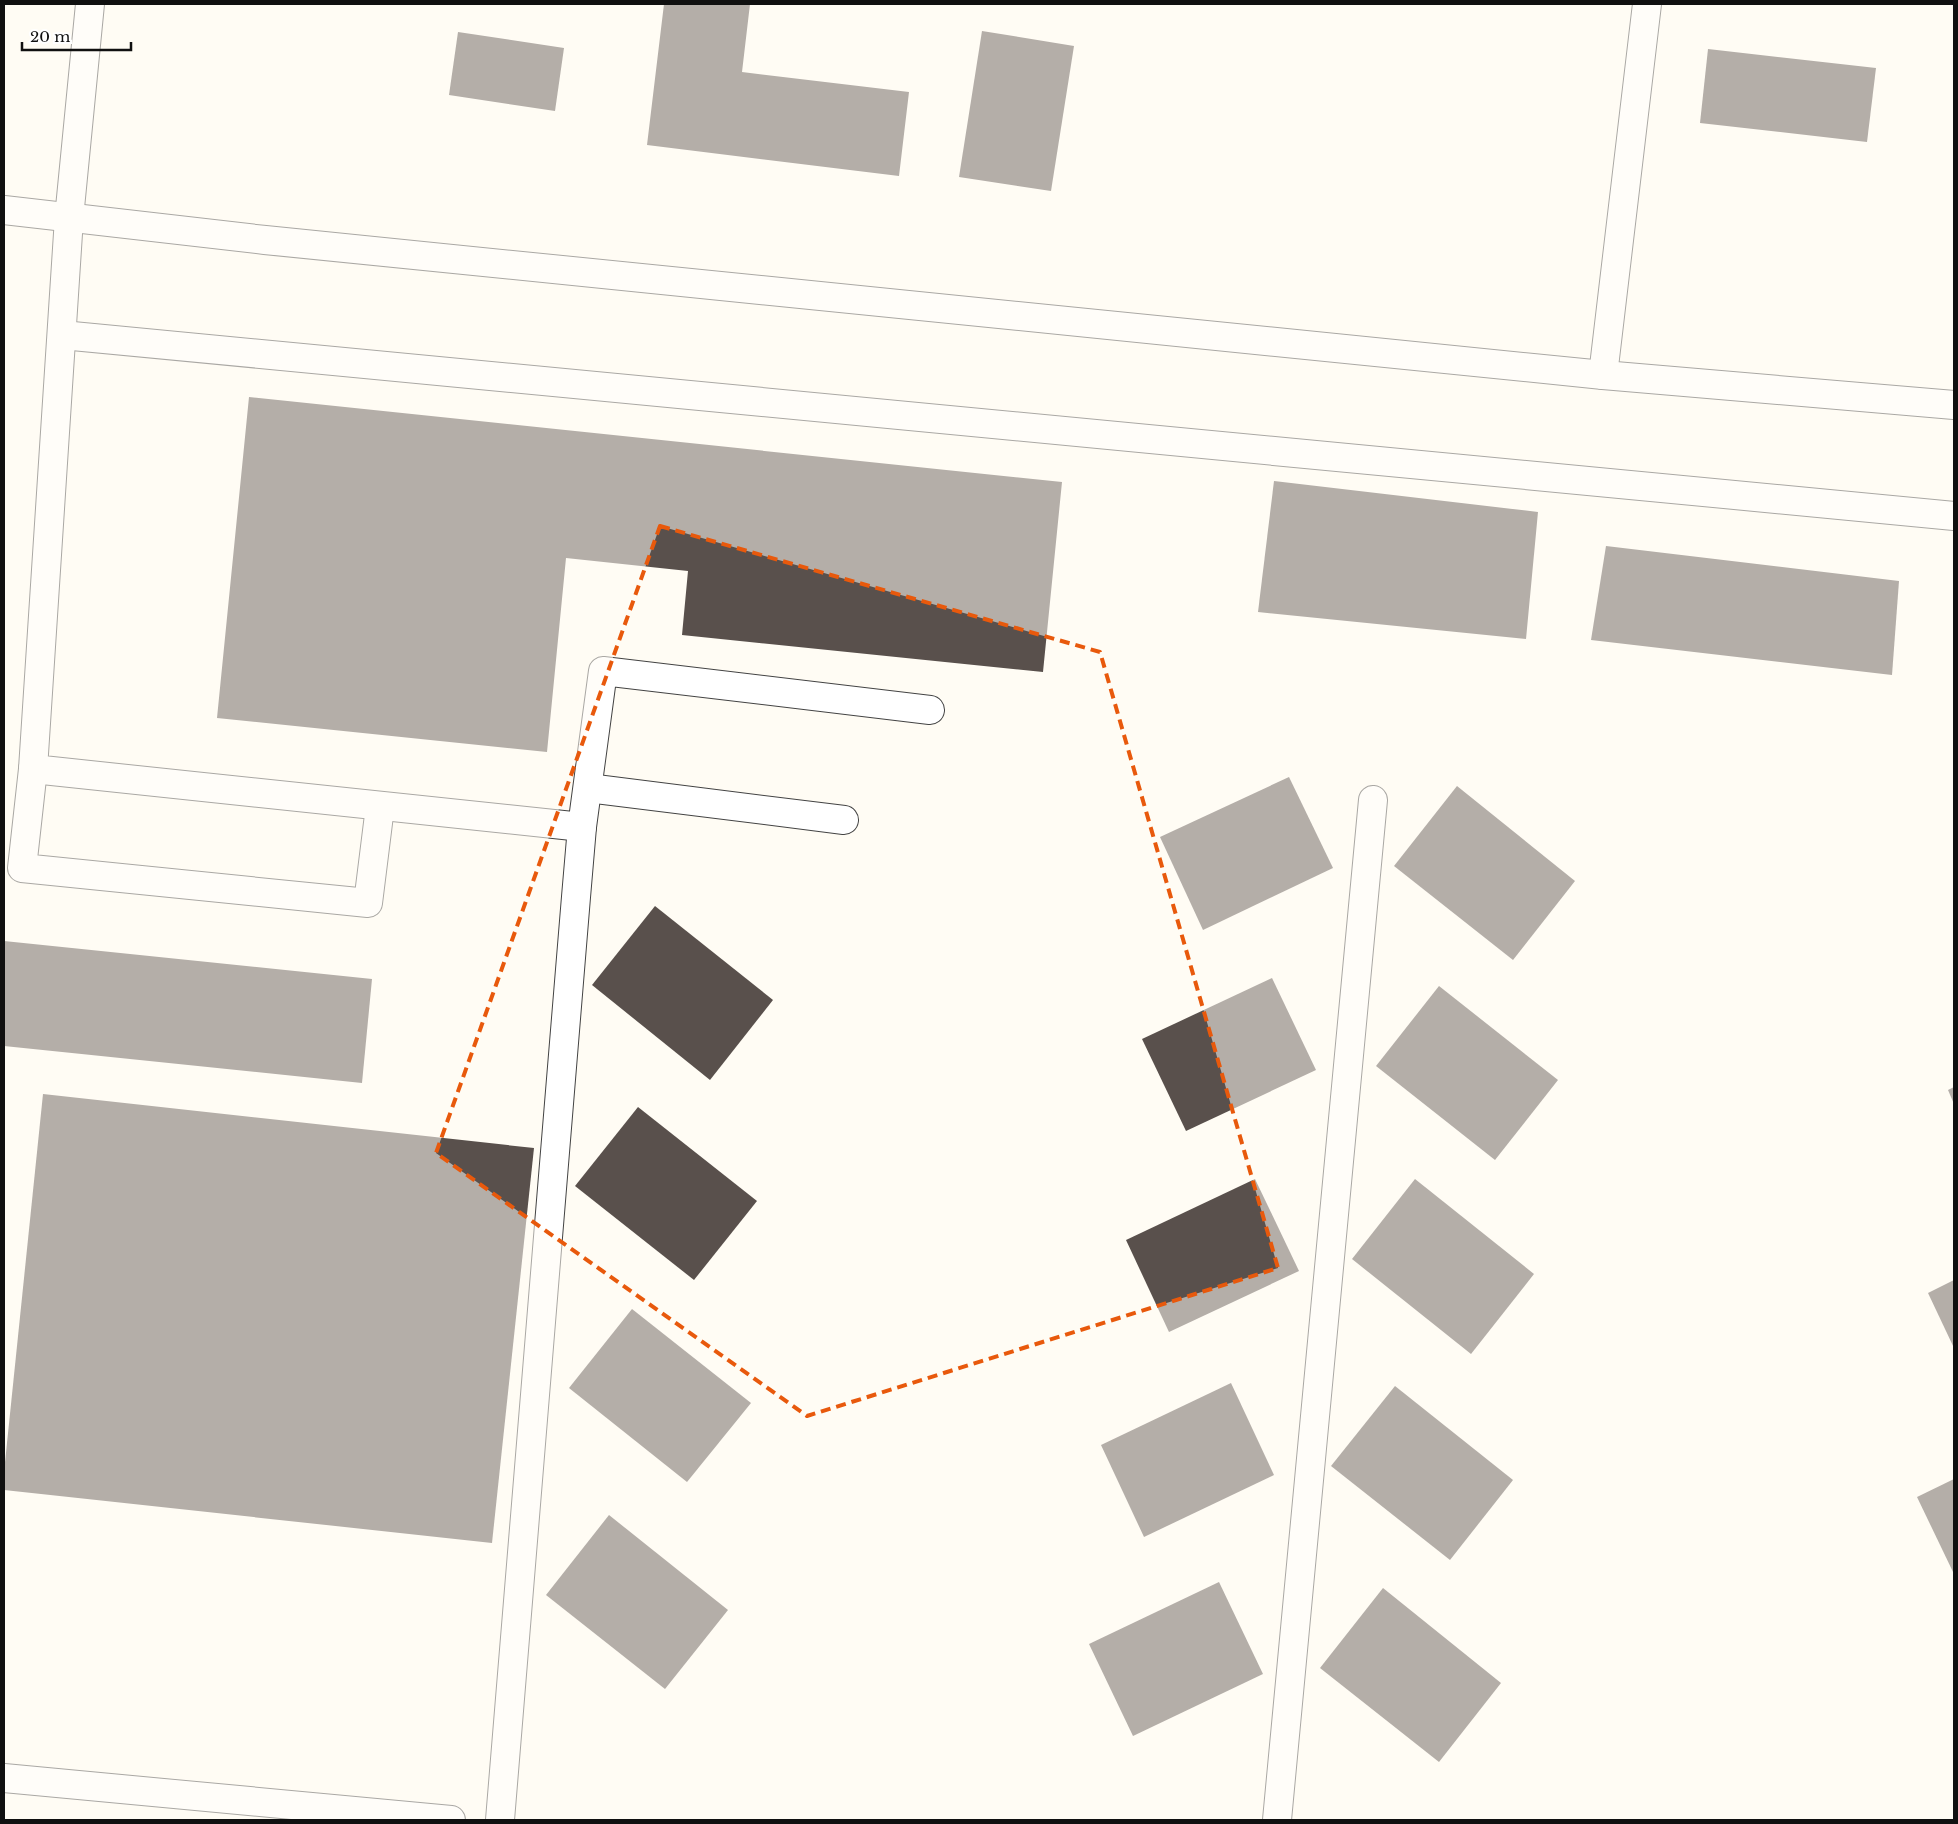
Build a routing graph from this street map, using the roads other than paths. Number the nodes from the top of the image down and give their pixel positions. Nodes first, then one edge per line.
1 (90, 4) edge
2 (1647, 4) edge
3 (4, 210) edge
4 (69, 218) junction
5 (62, 335) junction
6 (1603, 375) junction
7 (1954, 405) edge
8 (1954, 516) edge
9 (930, 710) dead end
10 (33, 769) junction
11 (588, 788) junction
12 (1372, 800) dead end
13 (380, 807) junction
14 (844, 820) dead end
15 (582, 827) junction
16 (4, 1778) edge
17 (451, 1820) edge
18 (500, 1820) edge
19 (1277, 1820) edge

1 - 4 street
2 - 6 street
3 - 4 street
4 - 5 street
4 - 6 street
5 - 8 street
5 - 10 street
6 - 7 street
9 - 11 street
10 - 13 street
10 - 13 street
11 - 14 street
11 - 15 street
12 - 19 street
13 - 15 street
15 - 18 street
16 - 17 street

